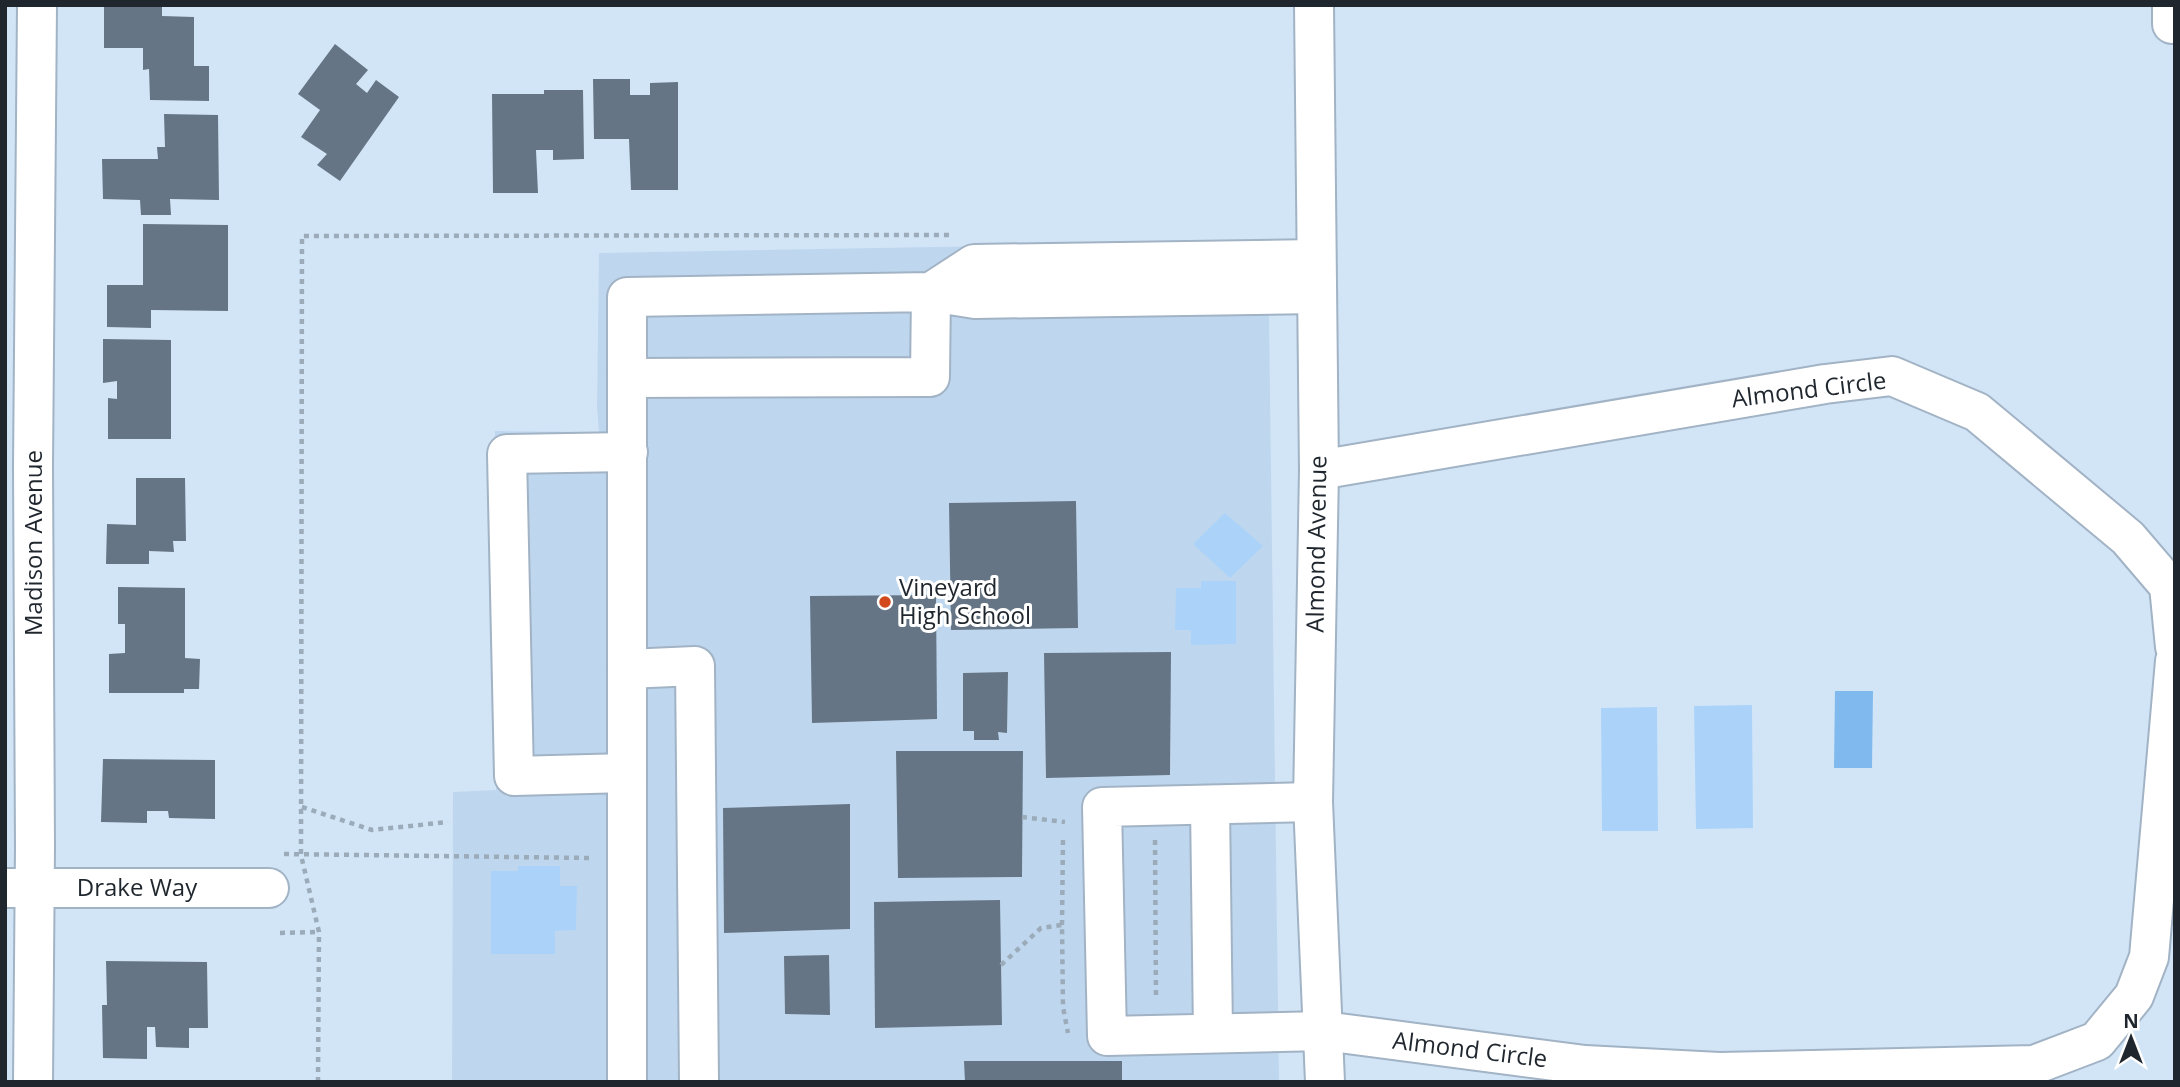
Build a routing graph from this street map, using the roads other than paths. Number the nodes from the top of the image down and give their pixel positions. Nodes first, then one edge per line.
1 (1314, 5) edge
2 (27, 23) edge
3 (1317, 277) junction
4 (931, 292) junction
5 (627, 378) junction
6 (628, 452) junction
7 (19, 467) edge
8 (1319, 470) junction
9 (2175, 647) edge
10 (2175, 662) edge
11 (627, 669) junction
12 (627, 773) junction
13 (1313, 802) junction
14 (1210, 804) junction
15 (274, 871) road end
16 (20, 888) edge
17 (1324, 1031) junction
18 (1213, 1034) junction
19 (33, 1082) edge
20 (627, 1082) edge
21 (699, 1082) edge
22 (1325, 1082) edge

1 - 3 street, Almond Avenue
2 - 7 street, Madison Avenue
3 - 4 street
3 - 8 street, Almond Avenue
4 - 5 street
4 - 5 street
5 - 6 street
6 - 11 street
6 - 12 street
7 - 16 street, Madison Avenue
8 - 9 street, Almond Circle
8 - 13 street, Almond Avenue
10 - 17 street, Almond Circle
11 - 12 street
11 - 21 street
12 - 20 street
13 - 14 street
13 - 17 street, Almond Avenue
14 - 18 street
14 - 18 street, Almond Circle
15 - 16 street, Drake Way
16 - 19 street, Madison Avenue
17 - 18 street, Almond Circle
17 - 22 street, Almond Avenue

